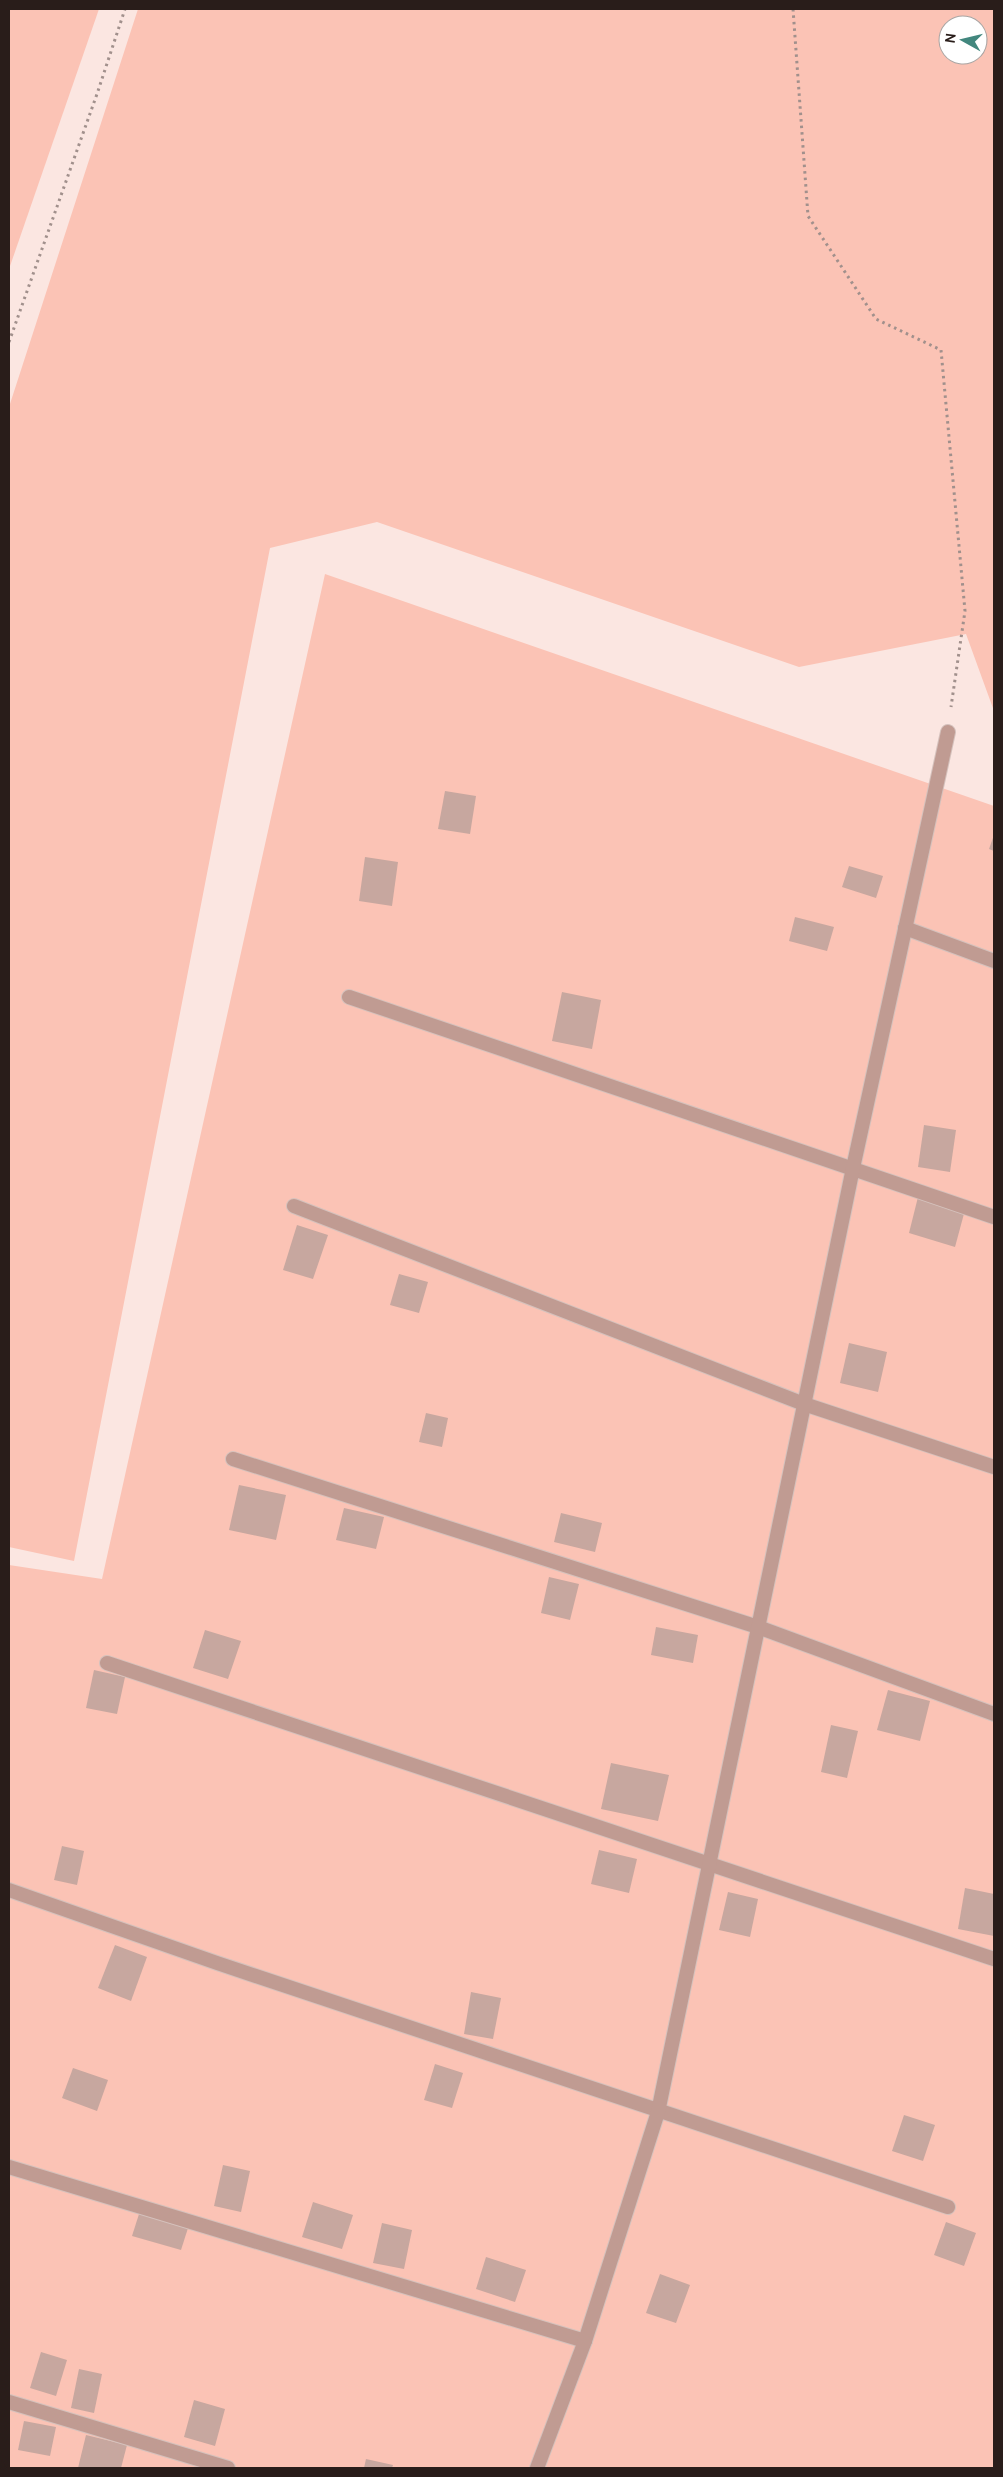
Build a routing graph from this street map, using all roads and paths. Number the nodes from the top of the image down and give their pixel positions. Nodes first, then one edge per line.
1 (125, 9) edge
2 (794, 9) edge
3 (9, 342) edge
4 (948, 732) joint
5 (906, 928) junction
6 (994, 960) edge
7 (349, 997) dead end
8 (853, 1168) junction
9 (294, 1206) dead end
10 (994, 1217) edge
11 (804, 1404) junction
12 (233, 1459) dead end
13 (994, 1467) edge
14 (758, 1627) junction
15 (107, 1663) dead end
16 (994, 1714) edge
17 (708, 1863) junction
18 (9, 1890) edge
19 (994, 1959) edge
20 (658, 2112) junction
21 (9, 2167) edge
22 (948, 2206) dead end
23 (585, 2341) junction
24 (9, 2402) edge
25 (228, 2468) edge
26 (537, 2468) edge

1 - 3 path
2 - 4 path
4 - 5 street
5 - 6 street
5 - 8 street
7 - 8 street
8 - 10 street
8 - 11 street
9 - 11 street
11 - 13 street
11 - 14 street
12 - 14 street
14 - 16 street
14 - 17 street
15 - 17 street
17 - 19 street
17 - 20 street
18 - 20 street
20 - 22 street
20 - 23 street
21 - 23 street
23 - 26 street
24 - 25 street

